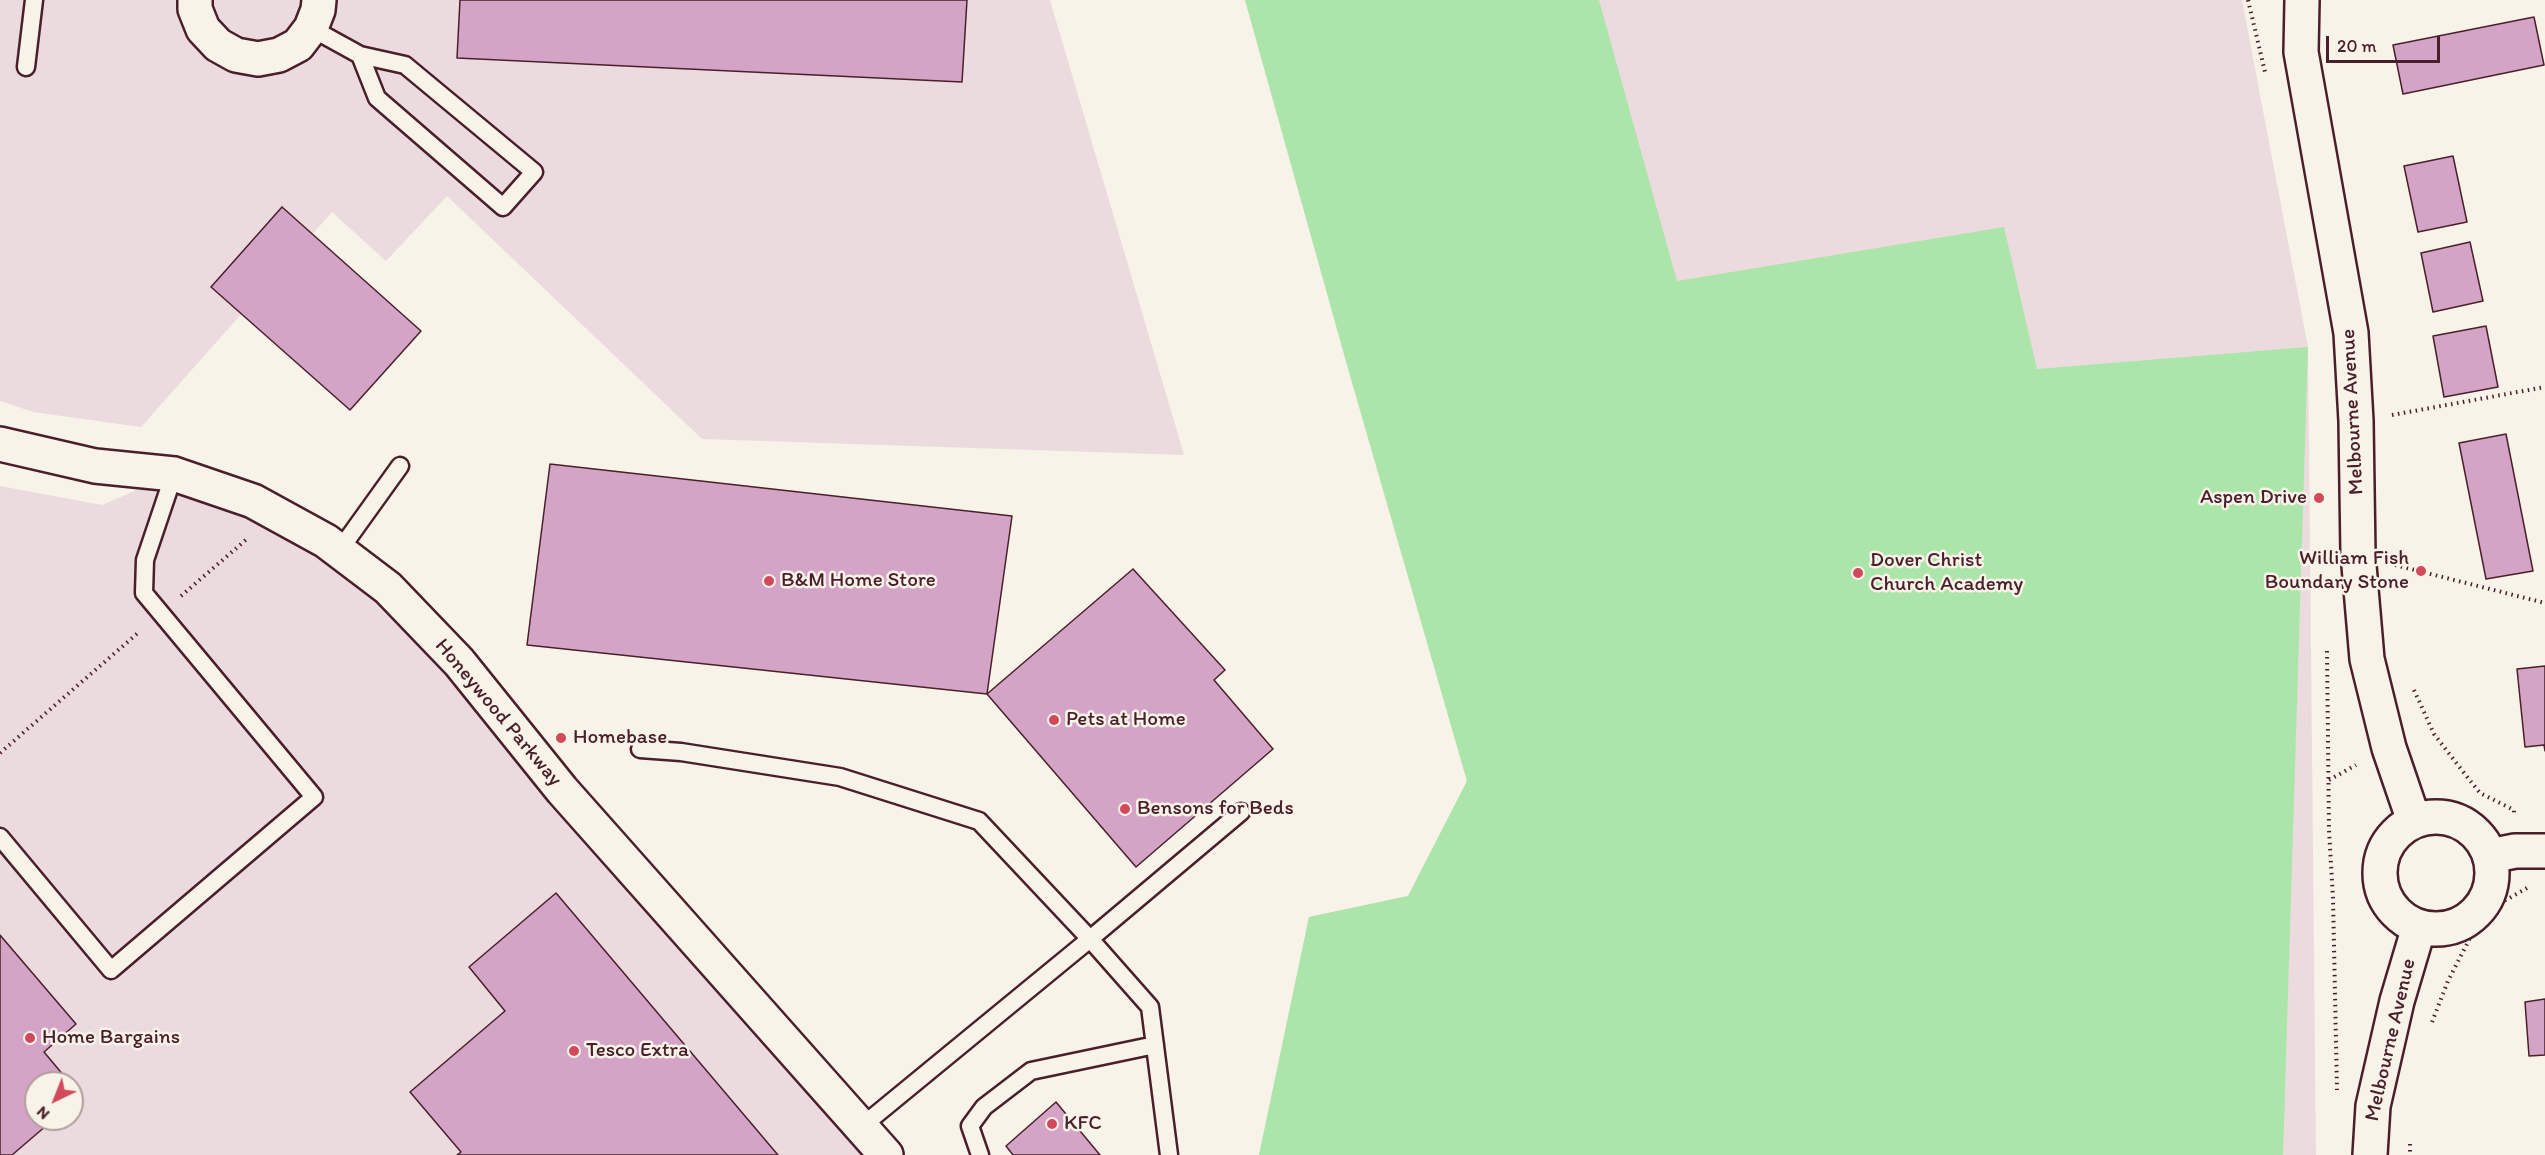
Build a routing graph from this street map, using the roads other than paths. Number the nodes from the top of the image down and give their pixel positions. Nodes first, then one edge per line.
1 (33, 0) edge
2 (195, 0) edge
3 (2302, 0) edge
4 (315, 14) edge
5 (360, 55) junction
6 (26, 67) dead end
7 (0, 444) edge
8 (400, 466) dead end
9 (174, 474) junction
10 (339, 551) junction
11 (640, 749) dead end
12 (1241, 812) dead end
13 (2414, 821) junction
14 (0, 837) edge
15 (2545, 851) edge
16 (2490, 856) junction
17 (2420, 927) junction
18 (1090, 939) junction
19 (1155, 1045) junction
20 (861, 1127) junction
21 (886, 1155) edge
22 (980, 1155) edge
23 (1169, 1155) edge
24 (2370, 1155) edge

1 - 6 lane
2 - 4 street
3 - 13 street, Melbourne Avenue
4 - 5 lane
5 - 5 lane
7 - 9 street, Honeywood Parkway
8 - 10 lane
9 - 10 street, Honeywood Parkway
9 - 14 lane
10 - 20 street, Honeywood Parkway
11 - 18 lane
12 - 18 lane
13 - 16 street
13 - 17 street
15 - 16 street
16 - 17 street
17 - 24 street, Melbourne Avenue
18 - 19 lane
18 - 20 lane
19 - 22 lane
19 - 23 lane
20 - 21 street, Honeywood Parkway

